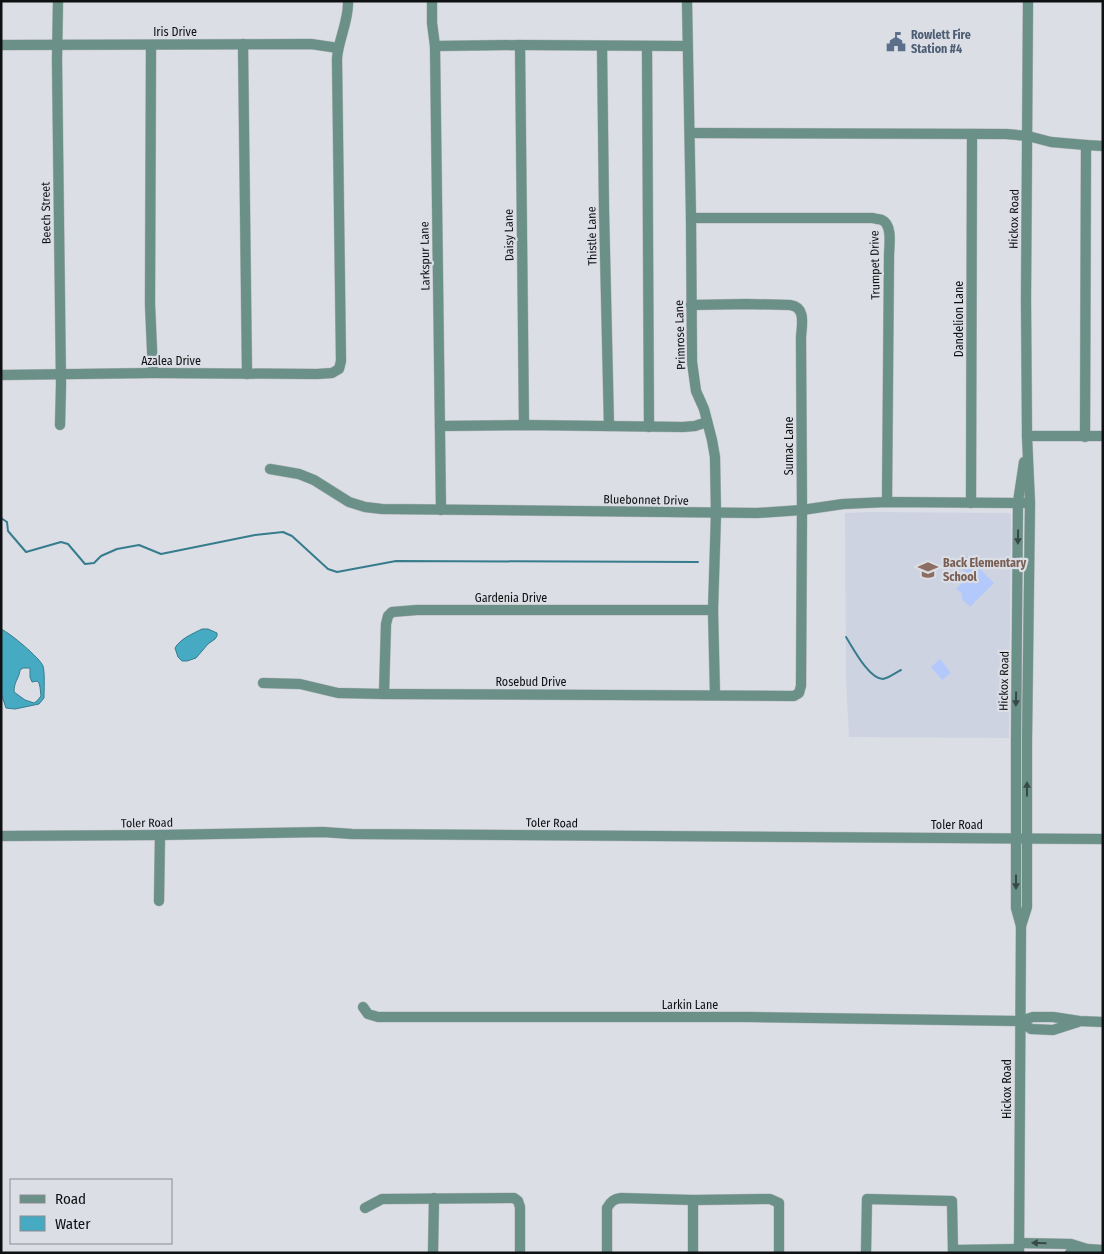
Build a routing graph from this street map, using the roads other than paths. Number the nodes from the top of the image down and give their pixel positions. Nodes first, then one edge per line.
1 (58, 1) edge
2 (348, 1) edge
3 (432, 1) edge
4 (687, 1) edge
5 (1028, 1) edge
6 (58, 44) junction
7 (243, 44) junction
8 (1, 45) edge
9 (151, 45) junction
10 (520, 45) junction
11 (435, 46) junction
12 (602, 46) junction
13 (647, 46) junction
14 (687, 46) junction
15 (338, 48) junction
16 (690, 133) junction
17 (972, 134) junction
18 (1028, 136) junction
19 (1086, 145) junction
20 (1103, 146) edge
21 (691, 218) junction
22 (691, 306) junction
23 (153, 373) junction
24 (247, 374) junction
25 (1, 375) edge
26 (60, 375) junction
27 (707, 422) junction
28 (60, 425) dead end
29 (524, 425) junction
30 (440, 426) junction
31 (609, 426) junction
32 (649, 426) junction
33 (1027, 436) junction
34 (1103, 436) edge
35 (1085, 437) junction
36 (270, 469) dead end
37 (887, 502) junction
38 (1018, 502) junction
39 (971, 503) junction
40 (1030, 503) junction
41 (441, 510) junction
42 (802, 510) junction
43 (716, 514) junction
44 (1017, 585) junction
45 (713, 610) junction
46 (1028, 655) junction
47 (1016, 672) junction
48 (1028, 672) junction
49 (263, 683) dead end
50 (799, 693) joint
51 (384, 694) junction
52 (715, 695) junction
53 (160, 835) junction
54 (1, 836) edge
55 (1016, 838) junction
56 (1027, 838) junction
57 (1103, 839) edge
58 (159, 901) dead end
59 (1021, 926) junction
60 (363, 1007) dead end
61 (1020, 1021) junction
62 (1103, 1022) edge
63 (434, 1198) junction
64 (693, 1200) junction
65 (366, 1208) dead end
66 (1019, 1248) edge
67 (1087, 1249) junction
68 (1103, 1250) edge
69 (953, 1251) edge
70 (433, 1253) edge
71 (520, 1253) edge
72 (607, 1253) edge
73 (693, 1253) edge
74 (779, 1253) edge
75 (866, 1253) edge
76 (1070, 1253) edge

1 - 6 street, Beech Street
2 - 15 street
3 - 11 street, Larkspur Lane
4 - 14 street, Primrose Lane
5 - 18 street, Hickox Road
6 - 8 street, Iris Drive
6 - 9 street, Iris Drive
6 - 26 street, Beech Street
7 - 9 street, Iris Drive
7 - 15 street, Iris Drive
7 - 24 street
9 - 23 street
10 - 11 street
10 - 12 street
10 - 29 street, Daisy Lane
11 - 30 street, Larkspur Lane
12 - 13 street
12 - 31 street, Thistle Lane
13 - 14 street
13 - 32 street
14 - 16 street, Primrose Lane
15 - 24 street, Azalea Drive
16 - 17 street
16 - 21 street, Primrose Lane
17 - 18 street
17 - 39 street, Dandelion Lane
18 - 19 street
18 - 33 street, Hickox Road
19 - 20 street
19 - 35 street
21 - 22 street, Primrose Lane
21 - 37 street, Trumpet Drive
22 - 27 street, Primrose Lane
22 - 42 street, Sumac Lane
23 - 24 street, Azalea Drive
23 - 26 street, Azalea Drive
25 - 26 street, Azalea Drive
26 - 28 street, Beech Street
27 - 32 street
27 - 43 street, Primrose Lane
29 - 30 street
29 - 31 street
30 - 41 street, Larkspur Lane
31 - 32 street
33 - 35 street
33 - 38 street, Hickox Road
33 - 40 street, Hickox Road
34 - 35 street
36 - 41 street, Bluebonnet Drive
37 - 39 street, Bluebonnet Drive
37 - 42 street, Bluebonnet Drive
38 - 39 street, Bluebonnet Drive
38 - 40 street, Bluebonnet Drive
38 -> 44 street, Hickox Road
40 - 46 street, Hickox Road
41 - 43 street, Bluebonnet Drive
42 - 43 street, Bluebonnet Drive
42 - 50 street, Sumac Lane
43 - 45 street, Primrose Lane
44 - 46 street
44 - 47 street, Hickox Road
45 - 51 street, Gardenia Drive
45 - 52 street, Primrose Lane
46 - 48 street, Hickox Road
47 - 48 street
47 -> 55 street, Hickox Road
56 -> 48 street, Hickox Road
49 - 51 street, Rosebud Drive
50 - 52 street, Rosebud Drive
51 - 52 street, Rosebud Drive
53 - 54 street, Toler Road
53 - 55 street, Toler Road
53 - 58 street
55 - 56 street, Toler Road
55 -> 59 street, Hickox Road
56 - 57 street, Toler Road
56 - 59 street, Hickox Road
59 - 61 street, Hickox Road
60 - 61 street, Larkin Lane
61 - 62 street, Larkin Lane
61 - 66 street, Hickox Road
63 - 65 street
63 - 70 street
63 - 71 street
64 - 72 street
64 - 73 street
64 - 74 street
67 -> 66 street
66 - 69 street
67 - 68 street
67 - 76 street
69 - 75 street

